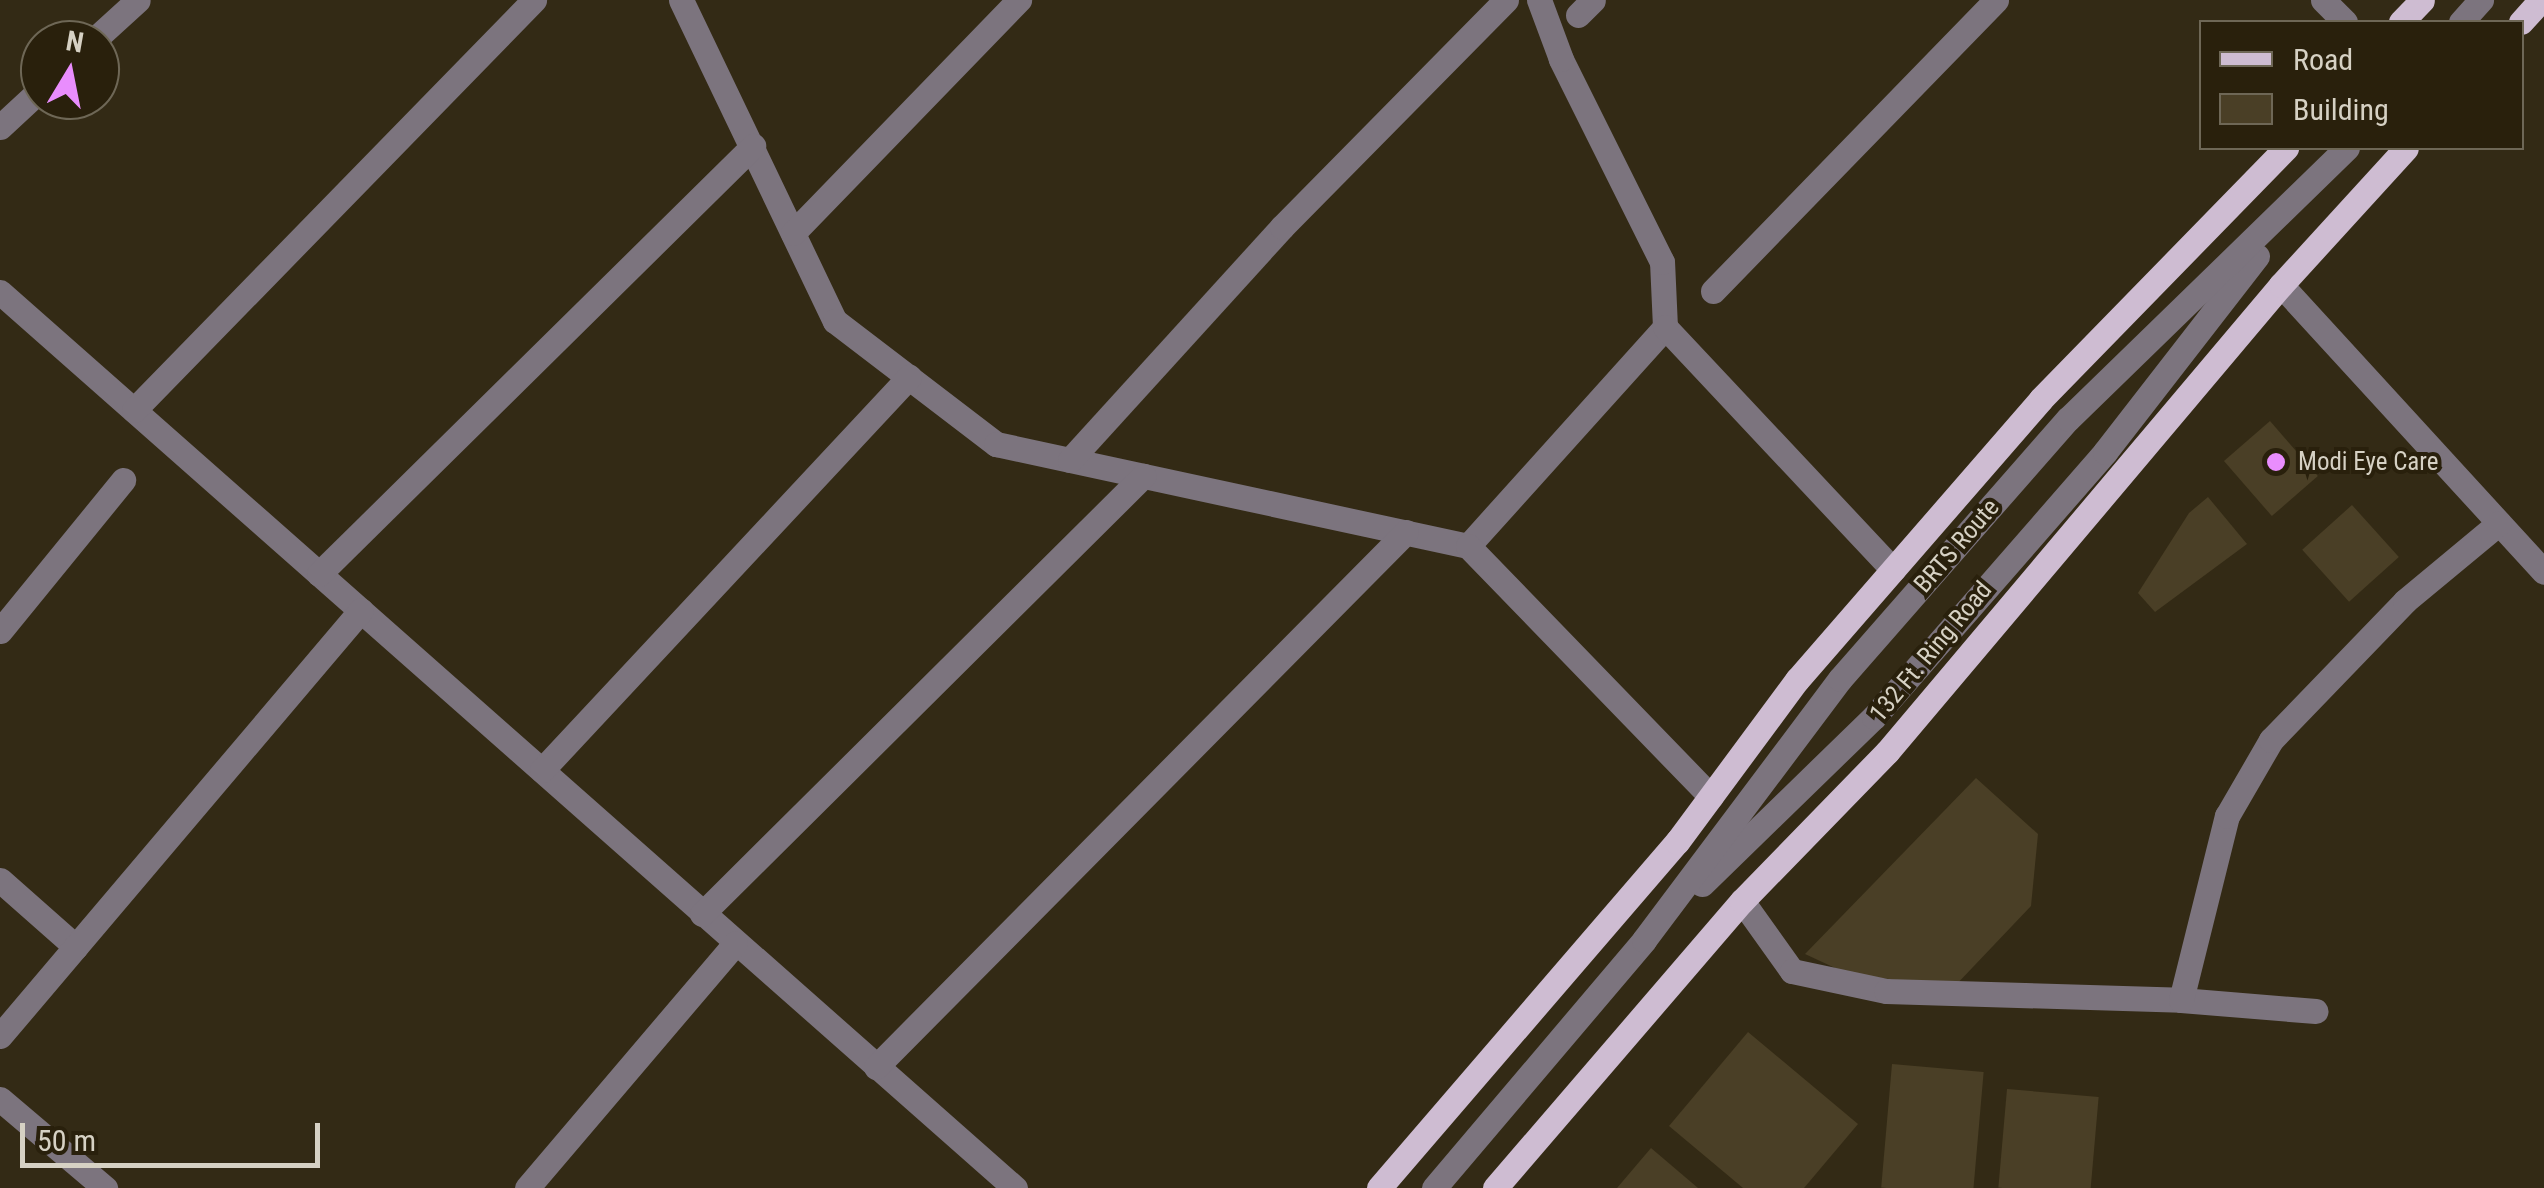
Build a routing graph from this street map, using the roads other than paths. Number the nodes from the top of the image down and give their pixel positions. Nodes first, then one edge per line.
1 (138, 0) edge
2 (534, 0) edge
3 (681, 0) edge
4 (1019, 0) edge
5 (1506, 0) edge
6 (1538, 0) edge
7 (1996, 0) edge
8 (2323, 0) edge
9 (2422, 0) edge
10 (2482, 0) edge
11 (2541, 0) edge
12 (116, 20) edge
13 (2344, 20) edge
14 (2403, 20) edge
15 (2463, 20) edge
16 (2522, 20) edge
17 (20, 108) edge
18 (0, 127) edge
19 (752, 146) junction
20 (2284, 150) edge
21 (2345, 150) edge
22 (2404, 150) edge
23 (2310, 188) junction
24 (793, 233) junction
25 (2281, 285) junction
26 (1714, 291) dead end
27 (0, 292) edge
28 (1665, 327) junction
29 (909, 377) junction
30 (134, 410) junction
31 (1070, 460) junction
32 (1143, 476) junction
33 (123, 480) dead end
34 (2500, 523) junction
35 (1406, 532) junction
36 (1468, 546) junction
37 (1893, 570) junction
38 (2544, 572) edge
39 (318, 574) junction
40 (361, 610) junction
41 (0, 631) edge
42 (542, 770) junction
43 (1711, 797) junction
44 (0, 880) edge
45 (1742, 901) junction
46 (702, 914) junction
47 (1644, 940) junction
48 (734, 944) junction
49 (76, 947) junction
50 (2181, 1000) junction
51 (2316, 1011) dead end
52 (0, 1036) edge
53 (876, 1066) junction
54 (0, 1099) edge
55 (106, 1188) edge
56 (527, 1188) edge
57 (1015, 1188) edge
58 (1379, 1188) edge
59 (1434, 1188) edge
60 (1494, 1188) edge

1 - 12 street
2 - 30 street
3 - 19 street
4 - 24 street
5 - 31 street
6 - 28 street
7 - 26 street
8 - 13 street
9 - 14 main road
10 - 15 street
11 - 16 main road
17 - 18 street
19 - 24 street
19 - 39 street
20 - 37 main road
21 - 23 street, BRTS Route
22 - 25 main road, 132 Ft. Ring Road
23 - 47 street, BRTS Route
23 - 47 street, BRTS Route
24 - 29 street
25 - 34 street
25 - 45 main road, 132 Ft. Ring Road
27 - 30 street
28 - 36 street
28 - 37 street
29 - 31 street
29 - 42 street
30 - 39 street
31 - 32 street
32 - 35 street
32 - 46 street
33 - 41 street
34 - 38 street
34 - 50 street
35 - 36 street
35 - 53 street
36 - 43 street
37 - 43 main road
39 - 40 street
40 - 42 street
40 - 49 street
42 - 46 street
43 - 58 main road
44 - 49 street
45 - 50 street
45 - 60 main road, 132 Ft. Ring Road
46 - 48 street
47 - 59 street, BRTS Route
48 - 53 street
48 - 56 street
49 - 52 street
50 - 51 street
53 - 57 street
54 - 55 street

